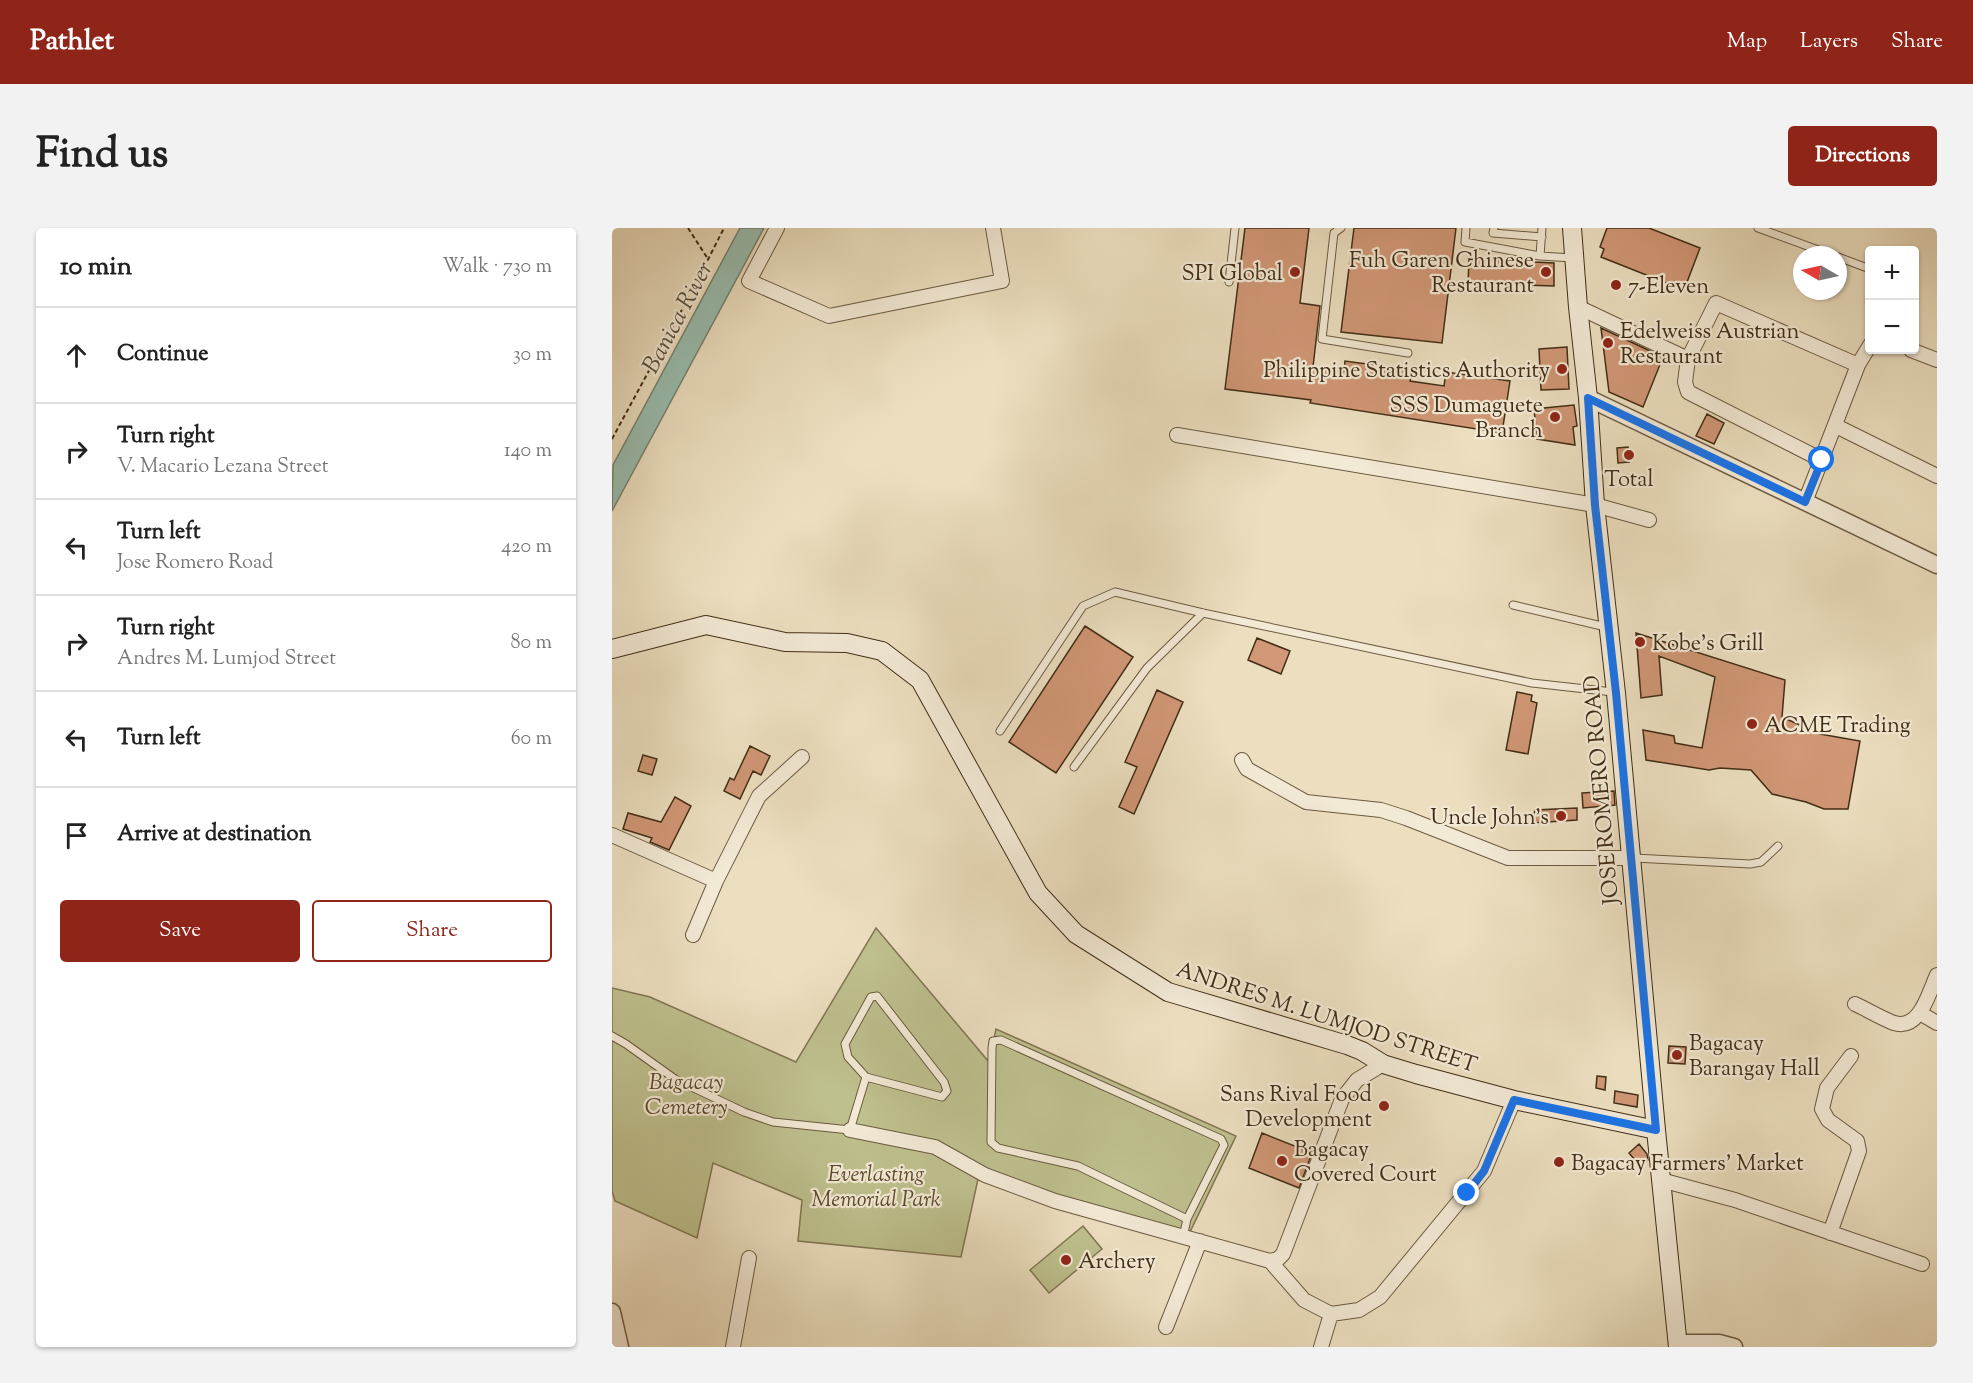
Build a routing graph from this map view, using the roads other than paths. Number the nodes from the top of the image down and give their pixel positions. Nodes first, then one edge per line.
1 (777, 228) edge
2 (993, 228) edge
3 (1235, 228) edge
4 (1341, 228) edge
5 (1466, 228) edge
6 (1494, 228) edge
7 (1542, 228) edge
8 (1572, 228) edge
9 (1758, 228) edge
10 (1542, 237) junction
11 (1807, 246) edge
12 (1540, 256) junction
13 (1574, 258) junction
14 (1847, 260) edge
15 (1865, 267) edge
16 (1229, 282) dead end
17 (1578, 307) junction
18 (1865, 352) edge
19 (1408, 353) dead end
20 (1919, 353) edge
21 (1688, 359) junction
22 (1937, 360) edge
23 (1858, 365) junction
24 (1588, 398) junction
25 (1836, 426) junction
26 (1177, 435) dead end
27 (1822, 460) junction
28 (1937, 476) edge
29 (1805, 502) junction
30 (1595, 505) junction
31 (1649, 520) dead end
32 (1937, 565) edge
33 (1513, 605) dead end
34 (1203, 613) junction
35 (1609, 628) junction
36 (612, 649) edge
37 (1616, 693) junction
38 (1000, 731) dead end
39 (801, 757) dead end
40 (1242, 760) dead end
41 (1074, 767) dead end
42 (612, 835) edge
43 (1778, 846) dead end
44 (1631, 858) junction
45 (716, 881) junction
46 (693, 935) dead end
47 (1937, 975) edge
48 (1855, 1004) dead end
49 (1920, 1013) junction
50 (1937, 1023) edge
51 (612, 1036) edge
52 (1851, 1056) dead end
53 (1383, 1064) junction
54 (866, 1077) junction
55 (1514, 1100) junction
56 (850, 1130) junction
57 (1656, 1130) junction
58 (1661, 1180) junction
59 (1187, 1219) junction
60 (1830, 1233) junction
61 (1183, 1236) junction
62 (1200, 1241) junction
63 (749, 1258) dead end
64 (1270, 1261) junction
65 (1922, 1264) dead end
66 (612, 1312) edge
67 (1331, 1314) junction
68 (1166, 1327) dead end
69 (1678, 1345) edge
70 (620, 1347) edge
71 (734, 1347) edge
72 (1321, 1347) edge
73 (1734, 1347) edge

1 - 2 street
3 - 16 lane
4 - 19 lane
5 - 12 lane
6 - 10 lane
7 - 10 lane
8 - 13 main road, JOSE ROMERO ROAD
9 - 11 lane
10 - 12 lane
12 - 13 lane
13 - 17 main road, JOSE ROMERO ROAD
14 - 15 lane
17 - 21 street
17 - 24 main road, JOSE ROMERO ROAD
18 - 23 street
20 - 22 street
21 - 23 street
21 - 27 street
23 - 25 street
24 - 29 street
24 - 30 main road, JOSE ROMERO ROAD
25 - 27 street
25 - 28 street
26 - 30 street
27 - 29 street
29 - 32 street
30 - 31 street
30 - 35 main road, JOSE ROMERO ROAD
33 - 35 lane
34 - 37 lane
34 - 38 lane
34 - 41 lane
35 - 37 main road, JOSE ROMERO ROAD
36 - 53 main road, ANDRES M. LUMJOD STREET
37 - 44 main road, JOSE ROMERO ROAD
39 - 45 street
40 - 44 street
42 - 45 street
43 - 44 lane
44 - 57 main road, JOSE ROMERO ROAD
45 - 46 street
47 - 49 street
48 - 49 street
49 - 50 street
51 - 56 lane
52 - 60 street
53 - 55 main road, ANDRES M. LUMJOD STREET
53 - 64 street
54 - 54 lane
54 - 56 lane
55 - 57 main road, ANDRES M. LUMJOD STREET
55 - 67 street
56 - 61 street
57 - 58 main road, JOSE ROMERO ROAD
58 - 60 street
58 - 69 main road, JOSE ROMERO ROAD
59 - 59 lane
59 - 61 lane
60 - 65 street
61 - 62 street
62 - 64 street
62 - 68 street
63 - 71 street
64 - 67 street
66 - 70 street
67 - 72 street
69 - 73 street

